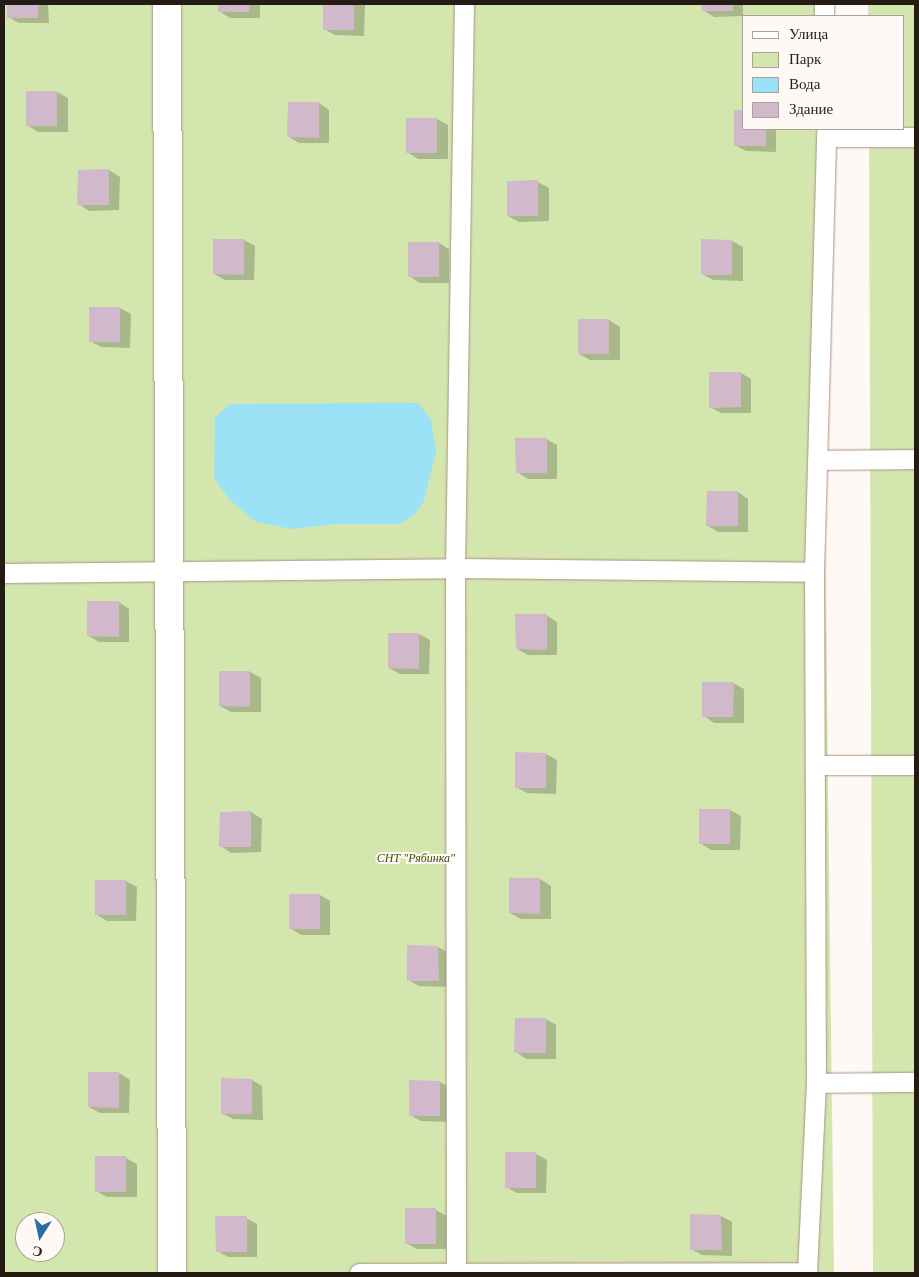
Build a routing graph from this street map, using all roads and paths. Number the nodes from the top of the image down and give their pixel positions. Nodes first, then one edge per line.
1 (167, 4) edge
2 (464, 4) edge
3 (826, 133) edge
4 (915, 137) edge
5 (915, 459) edge
6 (819, 460) junction
7 (454, 568) junction
8 (814, 572) junction
9 (4, 573) edge
10 (170, 573) junction
11 (915, 765) edge
12 (816, 766) junction
13 (816, 1082) junction
14 (915, 1082) edge
15 (456, 1272) edge
16 (172, 1273) edge
17 (359, 1273) edge
18 (807, 1273) edge

1 - 10 street
2 - 7 lane
3 - 4 lane
3 - 6 lane
5 - 6 lane
6 - 8 lane
7 - 8 lane
7 - 10 lane
7 - 15 lane
8 - 12 lane
9 - 10 lane
10 - 16 street
11 - 12 lane
12 - 13 lane
13 - 14 lane
13 - 18 lane
15 - 17 lane
15 - 18 lane

